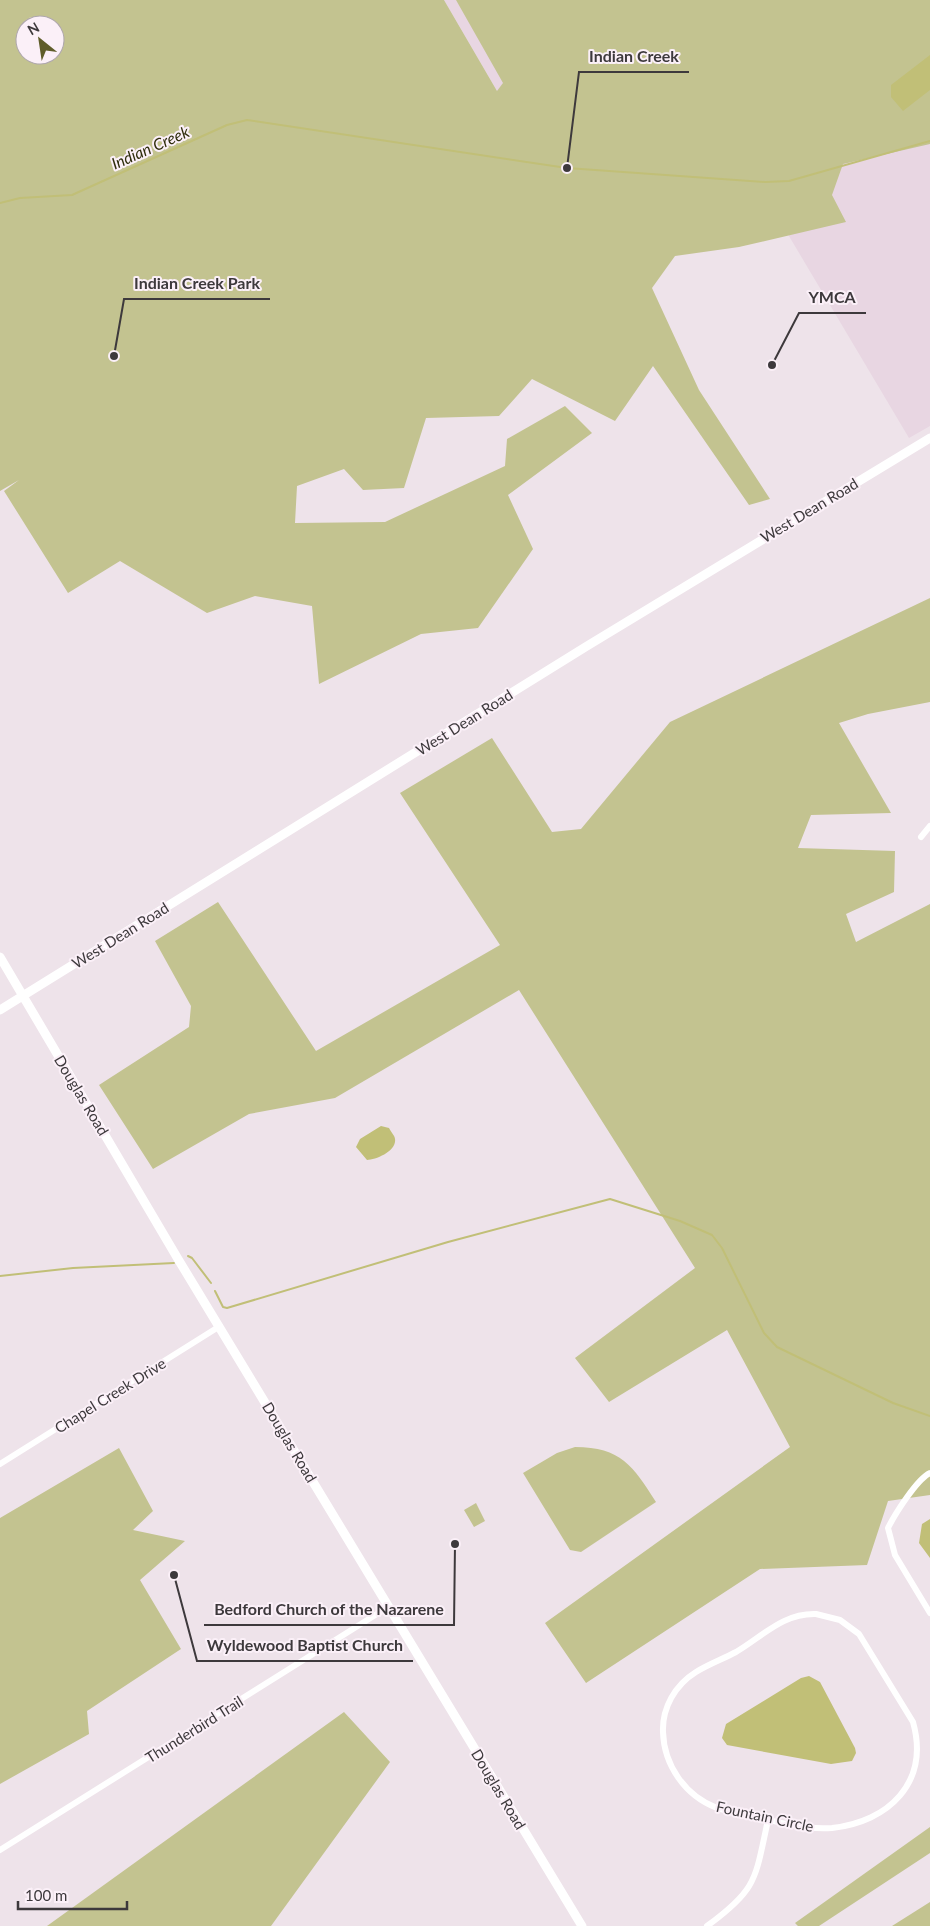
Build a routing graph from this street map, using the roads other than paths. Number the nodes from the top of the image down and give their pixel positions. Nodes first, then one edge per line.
1 (930, 438) edge
2 (930, 826) edge
3 (921, 837) dead end
4 (0, 957) edge
5 (23, 995) junction
6 (0, 1010) edge
7 (220, 1326) junction
8 (0, 1464) edge
9 (930, 1473) edge
10 (388, 1607) junction
11 (930, 1613) edge
12 (768, 1820) junction
13 (0, 1850) edge
14 (582, 1926) edge
15 (707, 1926) edge

1 - 5 street, West Dean Road
2 - 3 street
4 - 5 street, Douglas Road
5 - 6 street, West Dean Road
5 - 7 street, Douglas Road
7 - 8 street, Chapel Creek Drive
7 - 10 street, Douglas Road
9 - 11 street
10 - 13 street, Thunderbird Trail
10 - 14 street, Douglas Road
12 - 12 street, Fountain Circle
12 - 15 street

